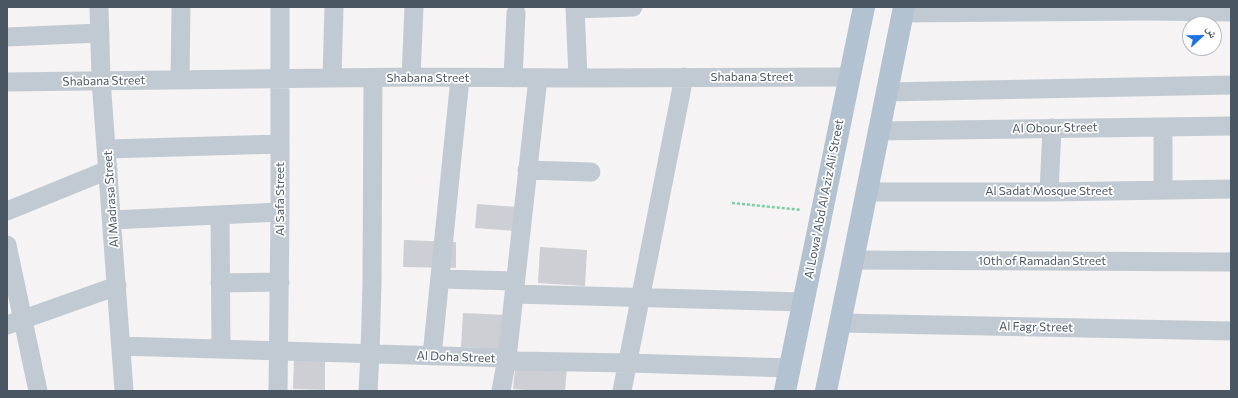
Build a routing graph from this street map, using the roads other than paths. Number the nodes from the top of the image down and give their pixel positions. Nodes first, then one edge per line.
1 (99, 7) edge
2 (181, 7) edge
3 (280, 7) edge
4 (334, 7) edge
5 (414, 7) edge
6 (633, 7) edge
7 (864, 7) edge
8 (575, 8) edge
9 (903, 10) edge
10 (1231, 12) edge
11 (516, 13) dead end
12 (100, 33) junction
13 (7, 37) edge
14 (411, 77) junction
15 (684, 77) junction
16 (849, 77) junction
17 (280, 78) junction
18 (332, 78) junction
19 (373, 78) junction
20 (460, 78) junction
21 (513, 78) junction
22 (538, 78) junction
23 (578, 78) junction
24 (101, 80) junction
25 (180, 80) junction
26 (7, 82) edge
27 (1231, 85) edge
28 (886, 92) junction
29 (1231, 126) edge
30 (1163, 127) junction
31 (1052, 128) junction
32 (879, 131) junction
33 (280, 144) junction
34 (107, 149) junction
35 (108, 170) junction
36 (527, 170) junction
37 (591, 172) dead end
38 (1231, 189) edge
39 (1163, 190) junction
40 (867, 192) junction
41 (1049, 192) junction
42 (7, 211) edge
43 (280, 212) junction
44 (220, 214) junction
45 (112, 220) junction
46 (7, 245) edge
47 (853, 260) junction
48 (1231, 262) edge
49 (440, 279) junction
50 (280, 282) junction
51 (220, 283) junction
52 (117, 286) junction
53 (515, 288) junction
54 (640, 297) junction
55 (803, 302) junction
56 (15, 323) edge
57 (840, 323) junction
58 (1231, 331) edge
59 (121, 346) junction
60 (221, 348) junction
61 (279, 351) junction
62 (370, 354) junction
63 (432, 356) junction
64 (507, 358) junction
65 (628, 363) junction
66 (790, 368) junction
67 (38, 391) edge
68 (124, 391) edge
69 (278, 391) edge
70 (368, 391) edge
71 (501, 391) edge
72 (622, 391) edge
73 (785, 391) edge
74 (826, 391) edge

1 - 12 street, Al Madrasa Street
2 - 25 street
3 - 17 street, Al Safa Street
4 - 18 street
5 - 14 street
6 - 8 street
7 - 16 main road, Al Lowa' Abd Al Aziz Ali Street
8 - 23 street
9 - 10 street
9 - 28 main road
11 - 21 street
12 - 13 street
12 - 24 street, Al Madrasa Street
14 - 19 street, Shabana Street
14 - 20 street, Shabana Street
15 - 16 street, Shabana Street
15 - 23 street, Shabana Street
15 - 54 street
16 - 55 main road, Al Lowa' Abd Al Aziz Ali Street
17 - 18 street, Shabana Street
17 - 25 street, Shabana Street
17 - 33 street, Al Safa Street
18 - 19 street, Shabana Street
19 - 62 street
20 - 21 street, Shabana Street
20 - 49 street
21 - 22 street, Shabana Street
22 - 23 street, Shabana Street
22 - 36 street
24 - 25 street, Shabana Street
24 - 26 street, Shabana Street
24 - 34 street, Al Madrasa Street
27 - 28 street
28 - 32 main road
29 - 30 street, Al Obour Street
30 - 31 street, Al Obour Street
30 - 39 street
31 - 32 street, Al Obour Street
31 - 41 street
32 - 40 main road
33 - 34 street
33 - 43 street, Al Safa Street
34 - 35 street, Al Madrasa Street
35 - 42 street
35 - 45 street, Al Madrasa Street
36 - 37 street
36 - 53 street
38 - 39 street, Al Sadat Mosque Street
39 - 41 street, Al Sadat Mosque Street
40 - 41 street, Al Sadat Mosque Street
40 - 47 main road
43 - 44 street
43 - 50 street, Al Safa Street
44 - 45 street
44 - 51 street
45 - 52 street, Al Madrasa Street
46 - 56 street
47 - 48 street, 10th of Ramadan Street
47 - 57 main road
49 - 53 street
49 - 63 street
50 - 51 street
50 - 61 street, Al Safa Street
51 - 60 street
52 - 56 street
52 - 59 street, Al Madrasa Street
53 - 54 street
53 - 64 street
54 - 55 street
54 - 65 street
55 - 66 main road, Al Lowa' Abd Al Aziz Ali Street
56 - 67 street
57 - 58 street, Al Fagr Street
57 - 74 main road
59 - 60 street, Al Doha Street
59 - 68 street, Al Madrasa Street
60 - 61 street, Al Doha Street
61 - 62 street, Al Doha Street
61 - 69 street, Al Safa Street
62 - 63 street, Al Doha Street
62 - 70 street
63 - 64 street, Al Doha Street
64 - 65 street, Al Doha Street
64 - 71 street
65 - 66 street, Al Doha Street
65 - 72 street
66 - 73 main road, Al Lowa' Abd Al Aziz Ali Street

